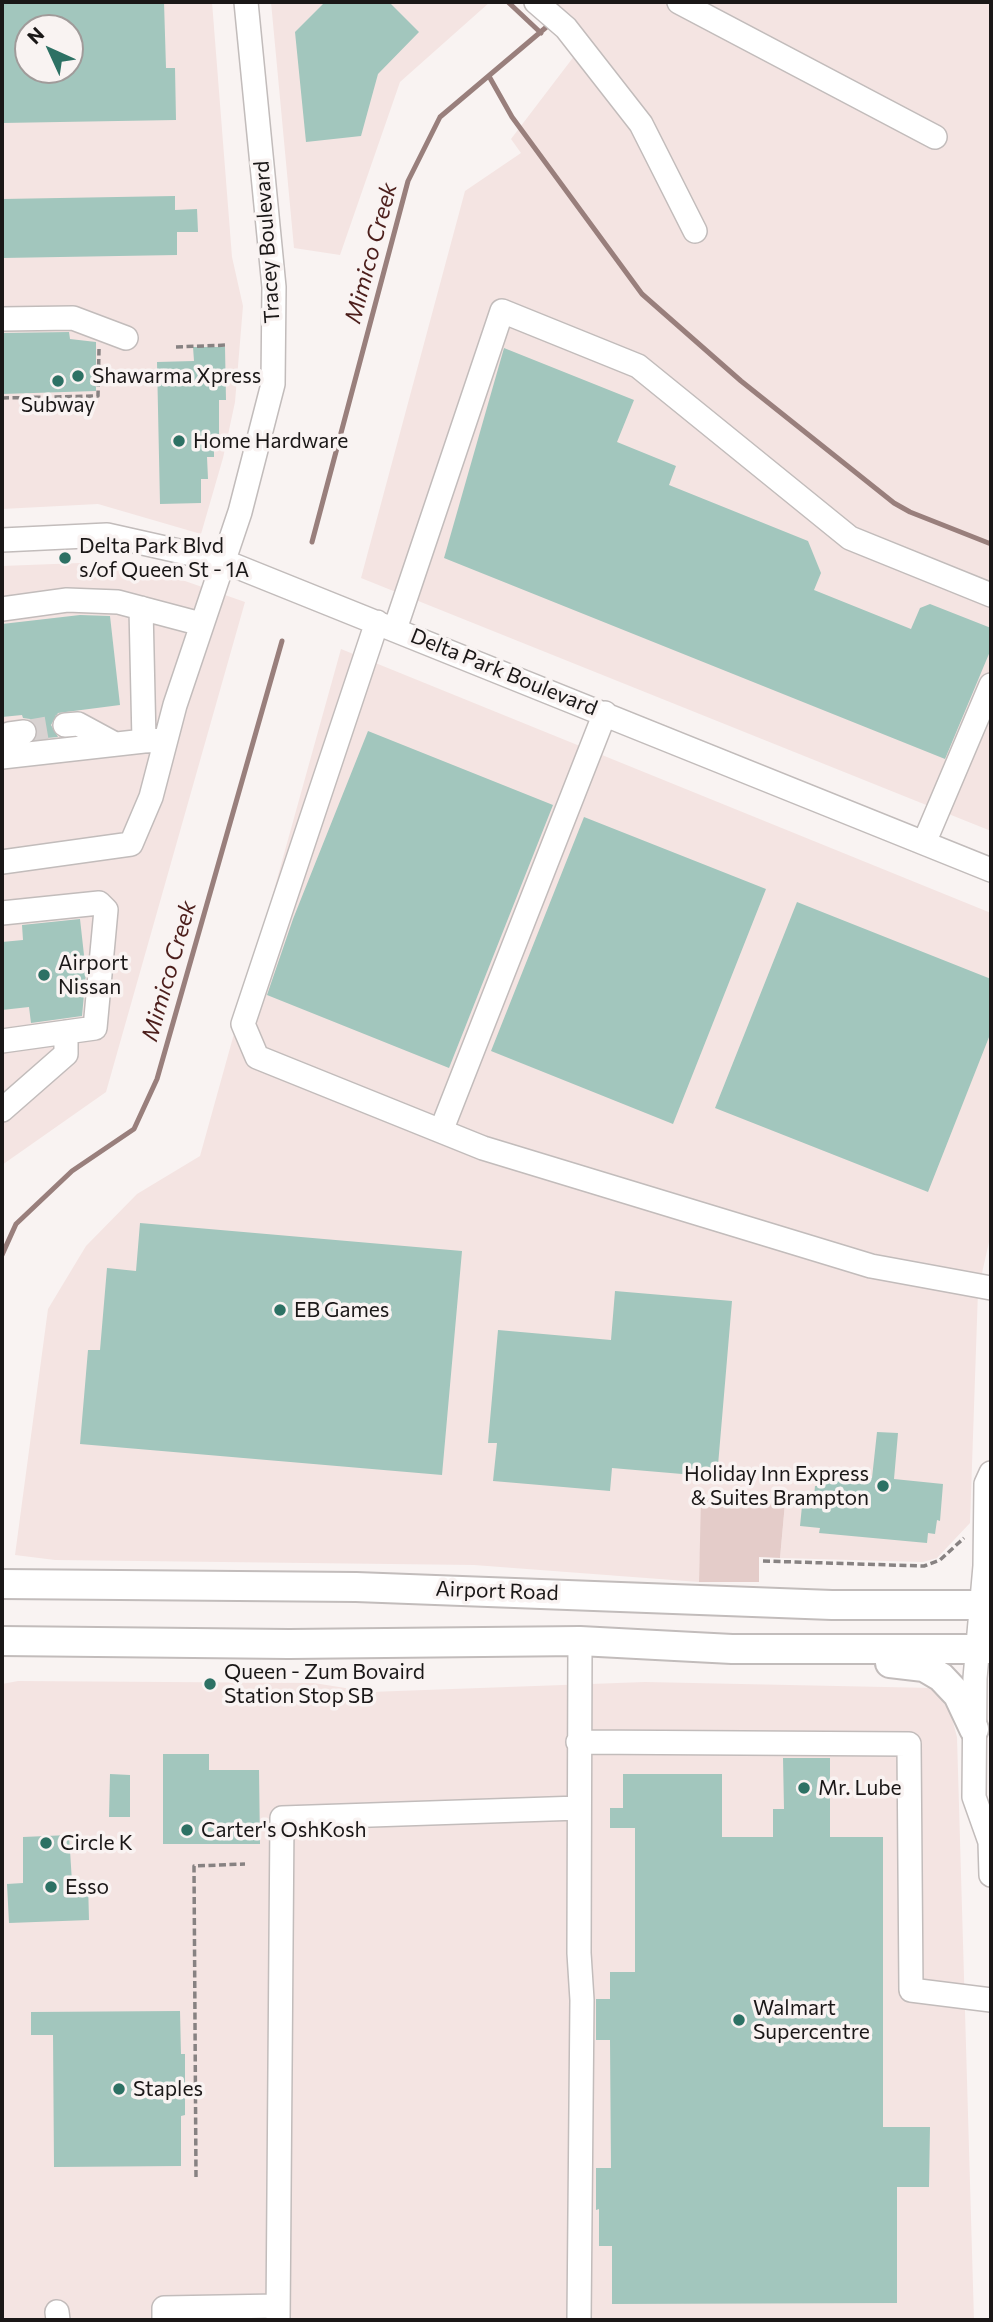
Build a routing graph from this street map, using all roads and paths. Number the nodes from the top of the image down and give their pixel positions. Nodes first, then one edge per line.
1 (246, 2) edge
2 (536, 2) edge
3 (679, 2) edge
4 (935, 136) dead end
5 (695, 231) dead end
6 (2, 319) edge
7 (126, 338) dead end
8 (228, 345) dead end
9 (176, 346) dead end
10 (105, 349) dead end
11 (2, 398) edge
12 (2, 540) edge
13 (223, 561) junction
14 (991, 595) edge
15 (141, 608) junction
16 (2, 610) edge
17 (201, 624) junction
18 (386, 626) junction
19 (991, 685) edge
20 (605, 713) junction
21 (65, 725) tunnel mouth
22 (24, 732) tunnel mouth
23 (2, 740) edge
24 (155, 740) junction
25 (115, 744) junction
26 (2, 757) edge
27 (924, 843) junction
28 (2, 862) edge
29 (991, 870) edge
30 (2, 913) edge
31 (66, 1032) junction
32 (2, 1041) edge
33 (2, 1110) edge
34 (441, 1131) junction
35 (991, 1288) edge
36 (991, 1473) edge
37 (972, 1530) dead end
38 (762, 1561) dead end
39 (2, 1584) edge
40 (986, 1605) edge
41 (580, 1641) junction
42 (4, 1644) edge
43 (838, 1649) junction
44 (984, 1649) edge
45 (974, 1729) junction
46 (578, 1742) junction
47 (579, 1808) junction
48 (990, 1840) edge
49 (245, 1864) dead end
50 (991, 1875) edge
51 (991, 2000) edge
52 (196, 2177) dead end
53 (278, 2313) edge
54 (164, 2320) edge
55 (579, 2320) edge

1 - 13 street, Tracey Boulevard
2 - 5 street
3 - 4 street
6 - 7 street
8 - 9 path
10 - 11 path
12 - 13 street, Delta Park Boulevard
13 - 17 street, Tracey Boulevard
13 - 18 street, Delta Park Boulevard
14 - 18 street
15 - 16 street
15 - 17 street
15 - 24 street
17 - 24 street, Tracey Boulevard
18 - 20 street, Delta Park Boulevard
18 - 34 street
19 - 27 street
20 - 27 street, Delta Park Boulevard
20 - 34 street
21 - 25 street
22 - 23 street
24 - 25 street
24 - 28 street
25 - 26 street
27 - 29 street, Delta Park Boulevard
30 - 31 street
31 - 32 street
31 - 33 street
34 - 35 street
36 - 40 street
37 - 38 path
39 - 40 main road, Airport Road
40 - 44 street
41 - 42 main road
41 - 43 main road
41 - 46 street
43 - 44 main road
43 - 45 main road
44 - 45 street
45 - 48 street
46 - 47 street
46 - 51 street
47 - 53 street
47 - 55 street
48 - 50 street
49 - 52 path
53 - 54 street

